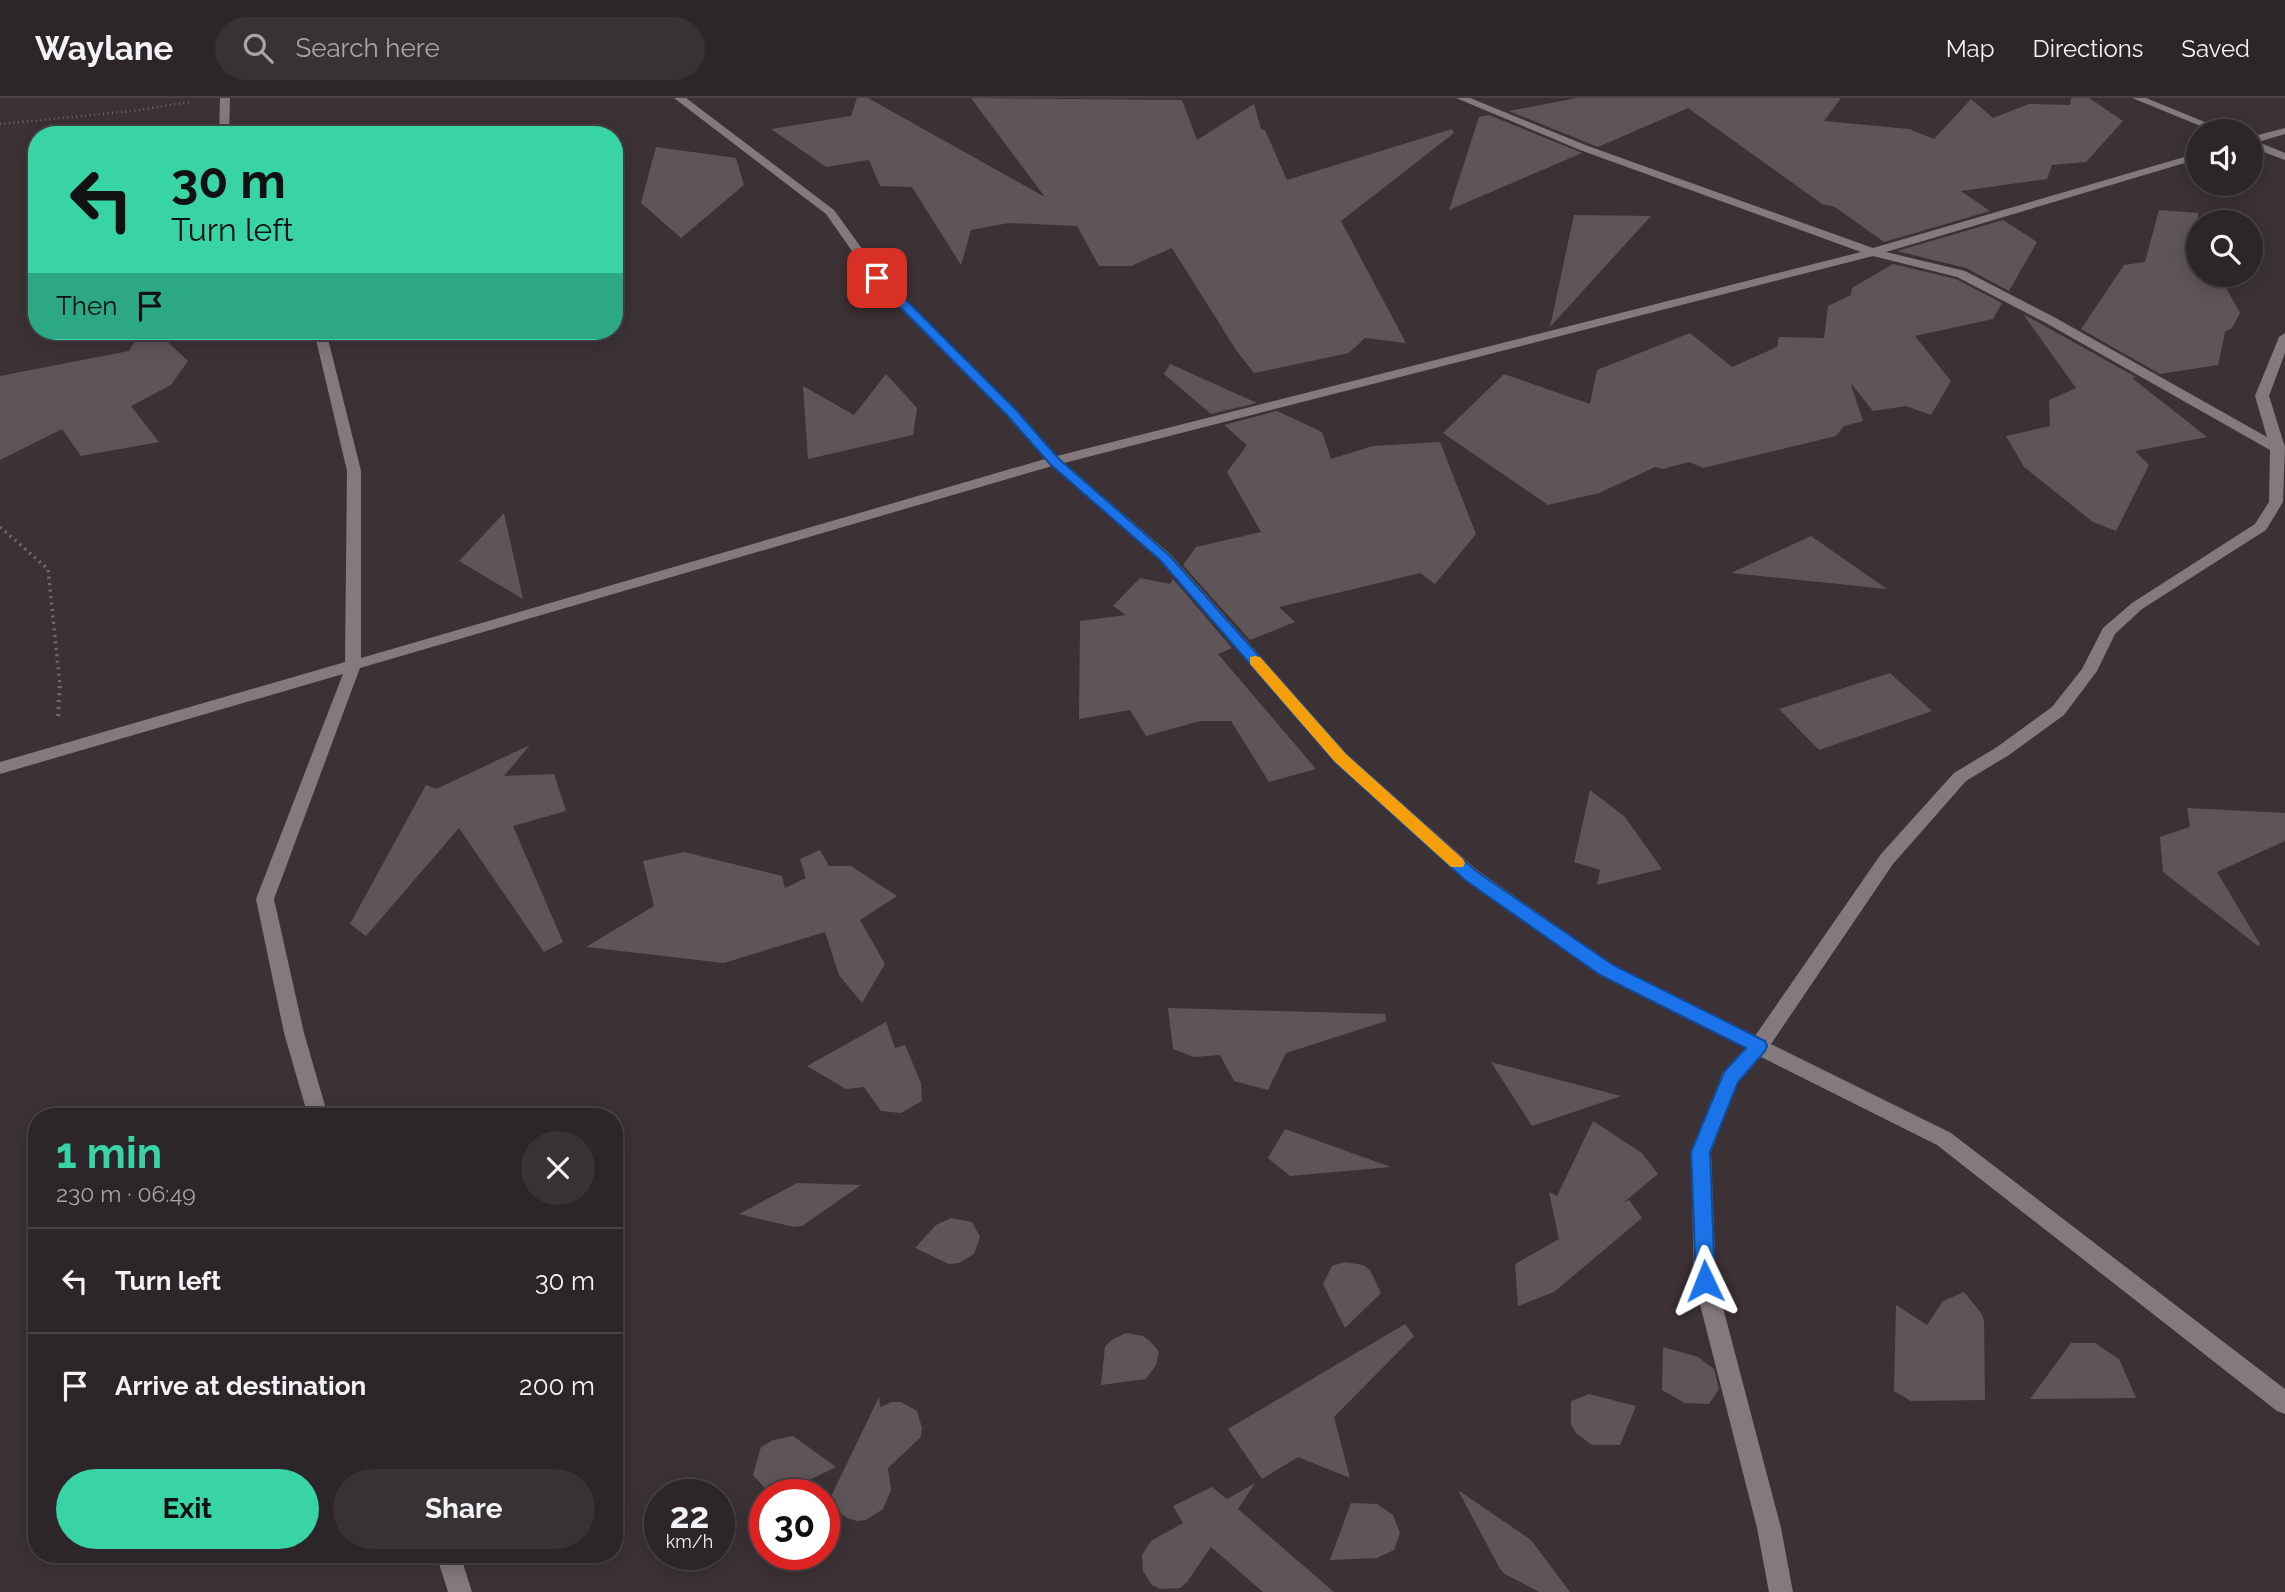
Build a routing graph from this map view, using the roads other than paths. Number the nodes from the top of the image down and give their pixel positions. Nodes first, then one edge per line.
1 (225, 98) edge
2 (679, 98) edge
3 (1461, 98) edge
4 (2137, 98) edge
5 (2191, 119) edge
6 (224, 126) edge
7 (2285, 131) edge
8 (2263, 138) edge
9 (2263, 148) edge
10 (2285, 157) edge
11 (2186, 160) edge
12 (1873, 251) junction
13 (2285, 337) edge
14 (322, 340) edge
15 (2281, 451) edge
16 (1054, 461) junction
17 (353, 667) junction
18 (0, 768) edge
19 (1759, 1046) junction
20 (316, 1108) edge
21 (2285, 1403) edge
22 (451, 1563) edge
23 (460, 1592) edge
24 (1781, 1592) edge

1 - 6 street
2 - 16 street
3 - 12 street
4 - 5 street
7 - 8 street
9 - 10 street
11 - 12 street
12 - 15 street
12 - 16 street
13 - 15 street
14 - 17 street
15 - 19 street
16 - 17 street
16 - 19 street
17 - 18 street
17 - 20 street
19 - 21 street
19 - 24 street
22 - 23 street

